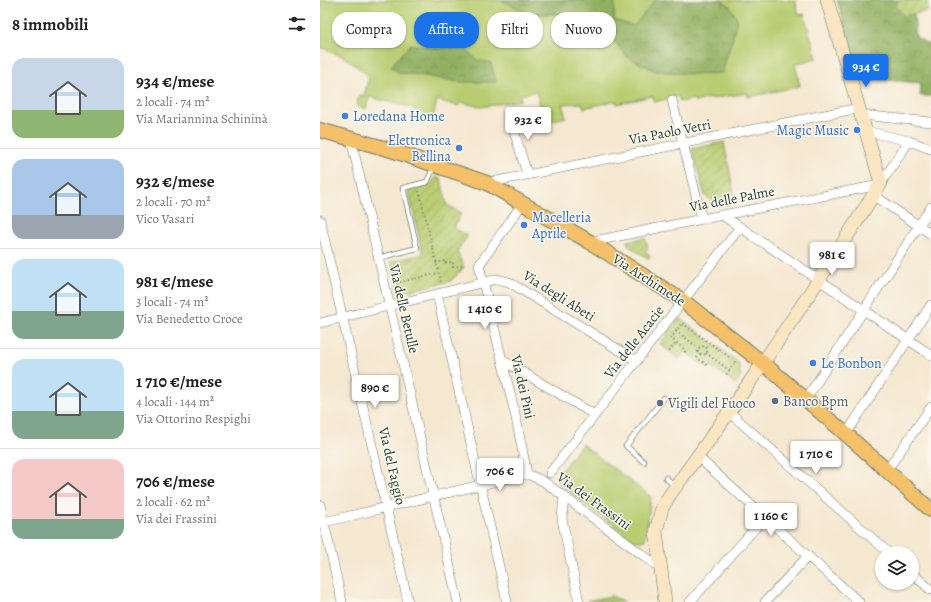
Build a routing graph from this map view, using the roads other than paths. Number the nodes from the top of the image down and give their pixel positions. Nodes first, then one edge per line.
1 (827, 0) edge
2 (672, 100) dead end
3 (860, 112) junction
4 (510, 114) dead end
5 (931, 122) edge
6 (320, 130) edge
7 (866, 132) junction
8 (351, 139) junction
9 (909, 140) junction
10 (683, 143) junction
11 (931, 149) edge
12 (435, 165) junction
13 (527, 174) junction
14 (487, 183) junction
15 (878, 188) junction
16 (523, 203) junction
17 (931, 207) edge
18 (722, 215) junction
19 (702, 219) junction
20 (320, 220) edge
21 (918, 226) junction
22 (740, 227) junction
23 (931, 234) edge
24 (590, 242) junction
25 (378, 258) junction
26 (818, 279) junction
27 (484, 282) junction
28 (437, 294) junction
29 (683, 301) junction
30 (389, 306) junction
31 (931, 306) edge
32 (864, 309) junction
33 (343, 318) junction
34 (320, 323) edge
35 (908, 340) junction
36 (931, 354) edge
37 (502, 360) junction
38 (637, 361) junction
39 (763, 363) junction
40 (664, 398) dead end
41 (806, 399) junction
42 (931, 407) edge
43 (729, 412) junction
44 (595, 415) junction
45 (846, 434) junction
46 (698, 456) junction
47 (644, 462) dead end
48 (887, 470) junction
49 (550, 473) dead end
50 (527, 474) junction
51 (480, 486) junction
52 (564, 496) junction
53 (434, 497) junction
54 (320, 505) edge
55 (387, 508) junction
56 (931, 510) edge
57 (765, 517) junction
58 (322, 523) edge
59 (881, 546) edge
60 (808, 556) junction
61 (660, 567) junction
62 (919, 579) edge
63 (931, 590) edge
64 (342, 602) edge
65 (408, 602) edge
66 (458, 602) edge
67 (507, 602) edge
68 (579, 602) edge
69 (665, 602) edge
70 (690, 602) edge
71 (765, 602) edge
72 (859, 602) edge

1 - 3 main road
2 - 10 street
3 - 5 street, Via Paolo Vetri
3 - 7 main road
3 - 10 street, Via Paolo Vetri
4 - 13 street
6 - 8 main road, Via Archimede
7 - 9 street
7 - 15 main road
8 - 12 main road, Via Archimede
8 - 25 street, Via delle Betulle
9 - 11 street
9 - 15 street
10 - 13 street, Via Paolo Vetri
10 - 19 street
12 - 14 main road, Via Archimede
12 - 25 lane
13 - 14 street, Via Paolo Vetri
14 - 16 main road, Via Archimede
15 - 18 street, Via delle Palme
15 - 21 street
15 - 26 main road
16 - 24 main road, Via Archimede
16 - 27 street, Via dei Pini
17 - 21 street
18 - 19 street, Via delle Palme
18 - 22 street
19 - 24 street, Via delle Palme
20 - 33 street, Via del Faggio
21 - 23 street
21 - 32 street
22 - 26 street
22 - 29 street, Via delle Acacie
24 - 29 main road, Via Archimede
25 - 30 street, Via delle Betulle
26 - 32 street
26 - 39 main road
27 - 28 street, Via degli Abeti
27 - 37 street, Via dei Pini
27 - 38 street, Via degli Abeti
28 - 30 street, Via degli Abeti
28 - 51 street
29 - 38 street, Via delle Acacie
29 - 39 main road, Via Archimede
30 - 33 street, Via degli Abeti
30 - 53 street, Via delle Betulle
31 - 35 street
32 - 35 street
32 - 41 street
33 - 34 street, Via degli Abeti
33 - 55 street, Via del Faggio
35 - 36 street
35 - 45 street
37 - 44 street
37 - 50 street, Via dei Pini
38 - 44 street, Via delle Acacie
39 - 41 main road, Via Archimede
39 - 43 main road
40 - 47 lane
41 - 45 main road, Via Archimede
42 - 48 street
43 - 46 main road
43 - 59 street
44 - 49 street, Via delle Acacie
45 - 48 main road, Via Archimede
46 - 57 street
46 - 61 main road
48 - 56 main road, Via Archimede
50 - 51 street
50 - 52 street, Via dei Frassini
51 - 53 street
51 - 67 street
52 - 61 street, Via dei Frassini
52 - 68 street
53 - 55 street
53 - 66 street, Via delle Betulle
54 - 58 street
55 - 58 street
55 - 65 street, Via del Faggio
57 - 60 street
57 - 70 street
58 - 64 street
60 - 71 street
60 - 72 street
61 - 69 main road
62 - 63 street

